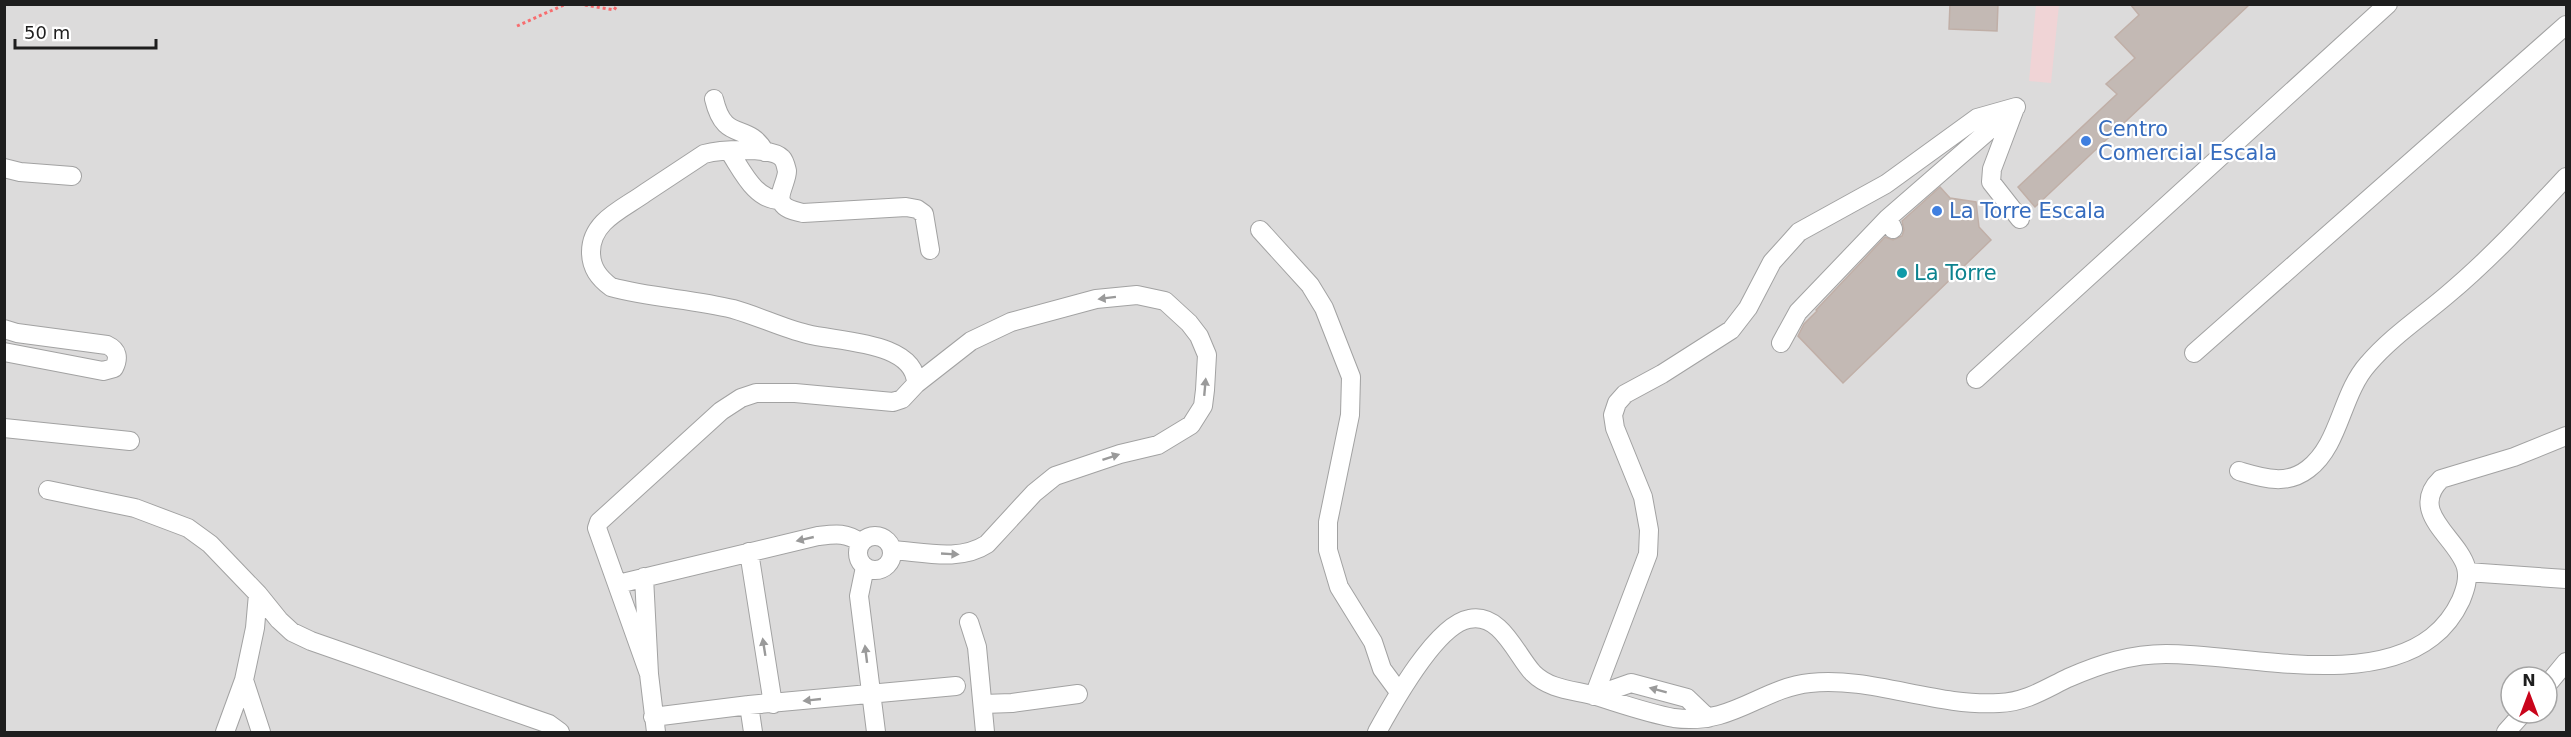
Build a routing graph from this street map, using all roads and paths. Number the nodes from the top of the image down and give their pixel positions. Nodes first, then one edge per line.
1 (566, 4) edge
2 (579, 4) edge
3 (610, 4) edge
4 (618, 4) edge
5 (2388, 4) edge
6 (614, 10) junction
7 (2566, 25) edge
8 (517, 26) dead end
9 (714, 99) dead end
10 (2016, 107) junction
11 (729, 151) junction
12 (765, 152) junction
13 (4, 168) edge
14 (72, 176) dead end
15 (2566, 177) edge
16 (781, 200) junction
17 (2020, 219) dead end
18 (1260, 230) dead end
19 (930, 250) dead end
20 (4, 329) edge
21 (1781, 343) dead end
22 (4, 352) edge
23 (2194, 353) dead end
24 (1976, 379) dead end
25 (916, 384) junction
26 (4, 428) edge
27 (2566, 436) edge
28 (130, 441) dead end
29 (2239, 471) dead end
30 (48, 490) dead end
31 (861, 543) junction
32 (891, 550) junction
33 (749, 552) junction
34 (865, 567) junction
35 (2467, 572) junction
36 (644, 577) junction
37 (2566, 579) edge
38 (618, 584) junction
39 (258, 594) junction
40 (969, 622) dead end
41 (649, 674) junction
42 (244, 680) junction
43 (956, 686) dead end
44 (1399, 692) junction
45 (871, 694) junction
46 (1078, 694) dead end
47 (1594, 696) junction
48 (773, 704) junction
49 (983, 704) junction
50 (749, 705) junction
51 (1708, 718) junction
52 (654, 725) edge
53 (225, 732) edge
54 (261, 732) edge
55 (560, 732) edge
56 (753, 732) edge
57 (876, 732) edge
58 (985, 732) edge
59 (1377, 732) edge

1 - 8 path
2 - 6 path
3 - 6 path
4 - 6 path
5 - 24 street
7 - 23 street
9 - 12 street
10 - 17 street
10 - 21 street
10 - 47 street
11 - 12 street
11 - 16 street
11 - 25 street
12 - 16 street
13 - 14 street
15 - 29 street
16 - 19 street
18 - 44 street
20 - 22 street
32 -> 25 street
25 - 38 street
26 - 28 street
27 - 35 street
30 - 39 street
31 - 32 street
31 -> 33 street
31 - 34 street
32 - 34 street
33 - 36 street
48 -> 33 street
45 -> 34 street
35 - 37 street
35 - 51 street
36 - 38 street
36 - 41 street
38 - 41 street
39 - 42 street
39 - 55 street
40 - 49 street
41 - 52 street
42 - 53 street
42 - 54 street
43 - 45 street
44 - 47 street
44 - 59 street
45 -> 48 street
45 - 57 street
46 - 49 street
47 - 51 street
51 -> 47 street
48 - 50 street
49 - 58 street
50 - 52 street
50 - 56 street

